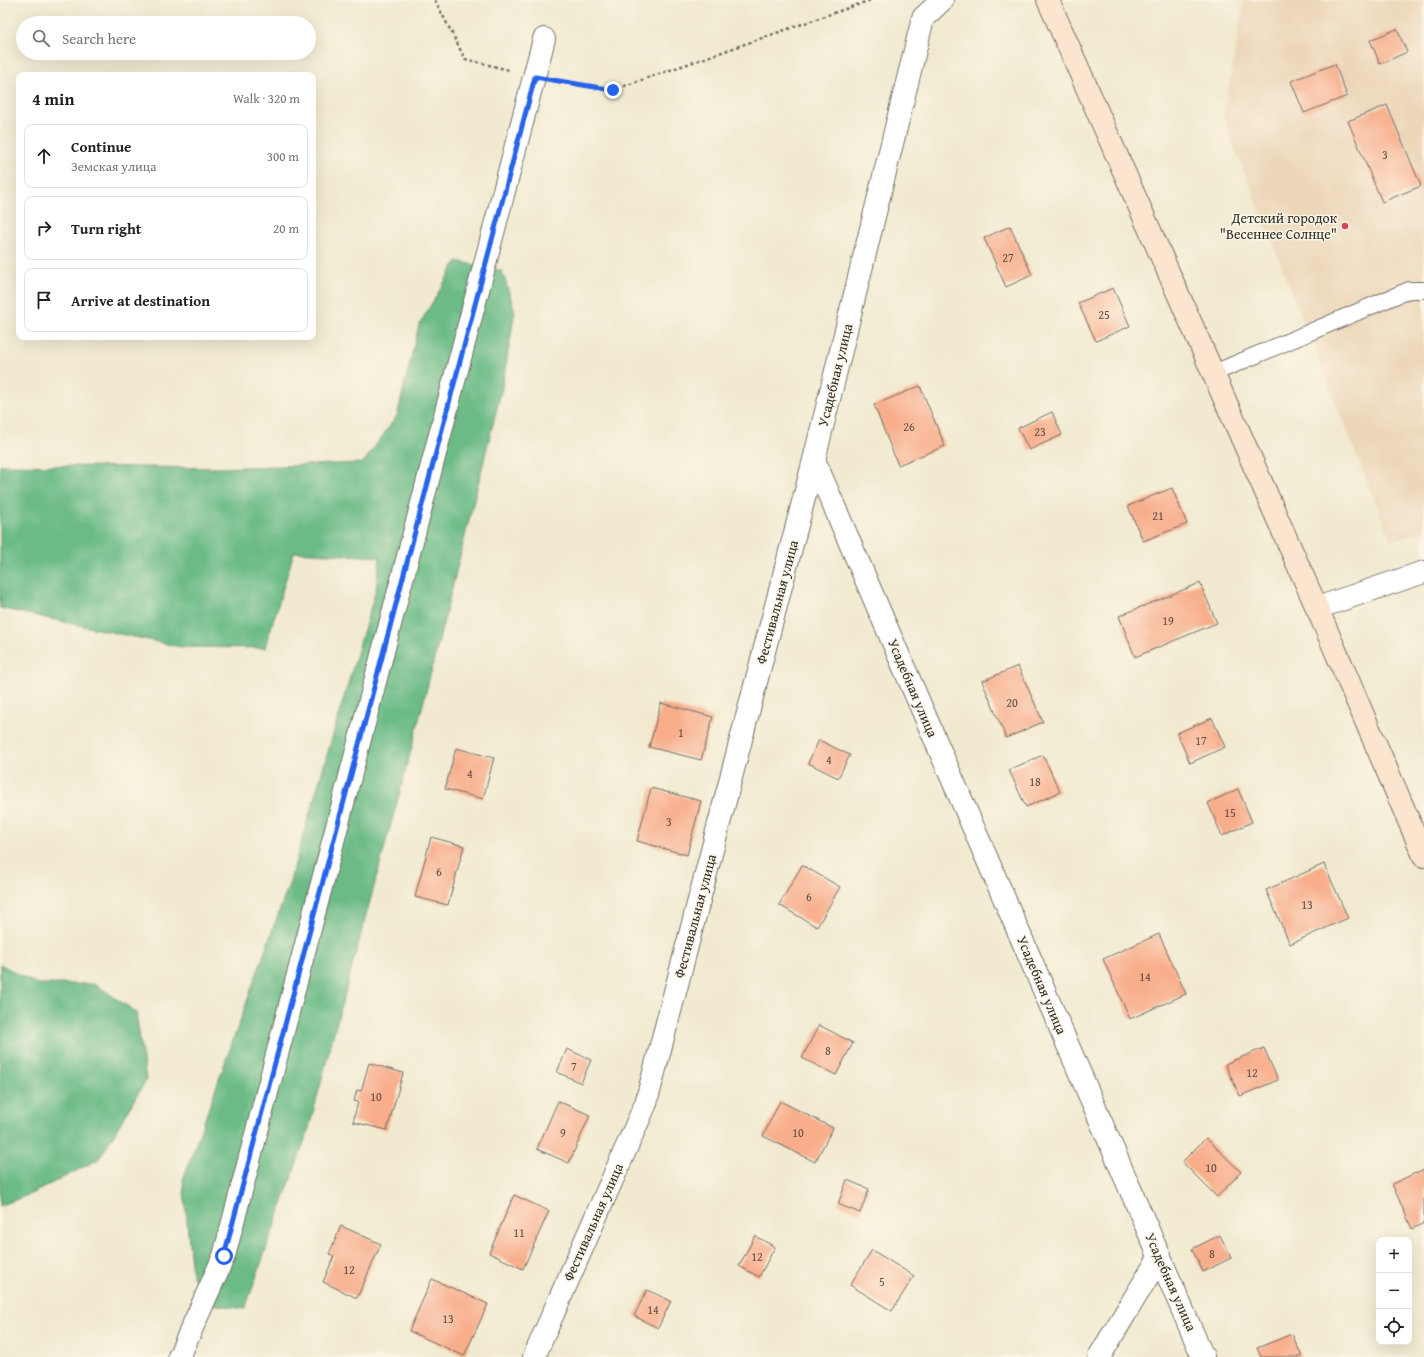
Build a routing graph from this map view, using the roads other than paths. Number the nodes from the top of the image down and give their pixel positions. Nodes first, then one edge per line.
1 (942, 0) edge
2 (1048, 0) edge
3 (544, 40) dead end
4 (1424, 290) edge
5 (1214, 374) junction
6 (814, 460) junction
7 (1424, 572) edge
8 (1317, 608) junction
9 (1424, 856) edge
10 (1160, 1256) junction
11 (179, 1357) edge
12 (534, 1357) edge
13 (1099, 1357) edge
14 (1203, 1357) edge

1 - 6 street, Усадебная улица
2 - 5 street
3 - 11 street
4 - 5 lane
5 - 8 street
6 - 10 street, Усадебная улица
6 - 12 street, Фестивальная улица
7 - 8 street
8 - 9 street
10 - 13 street
10 - 14 street, Усадебная улица

